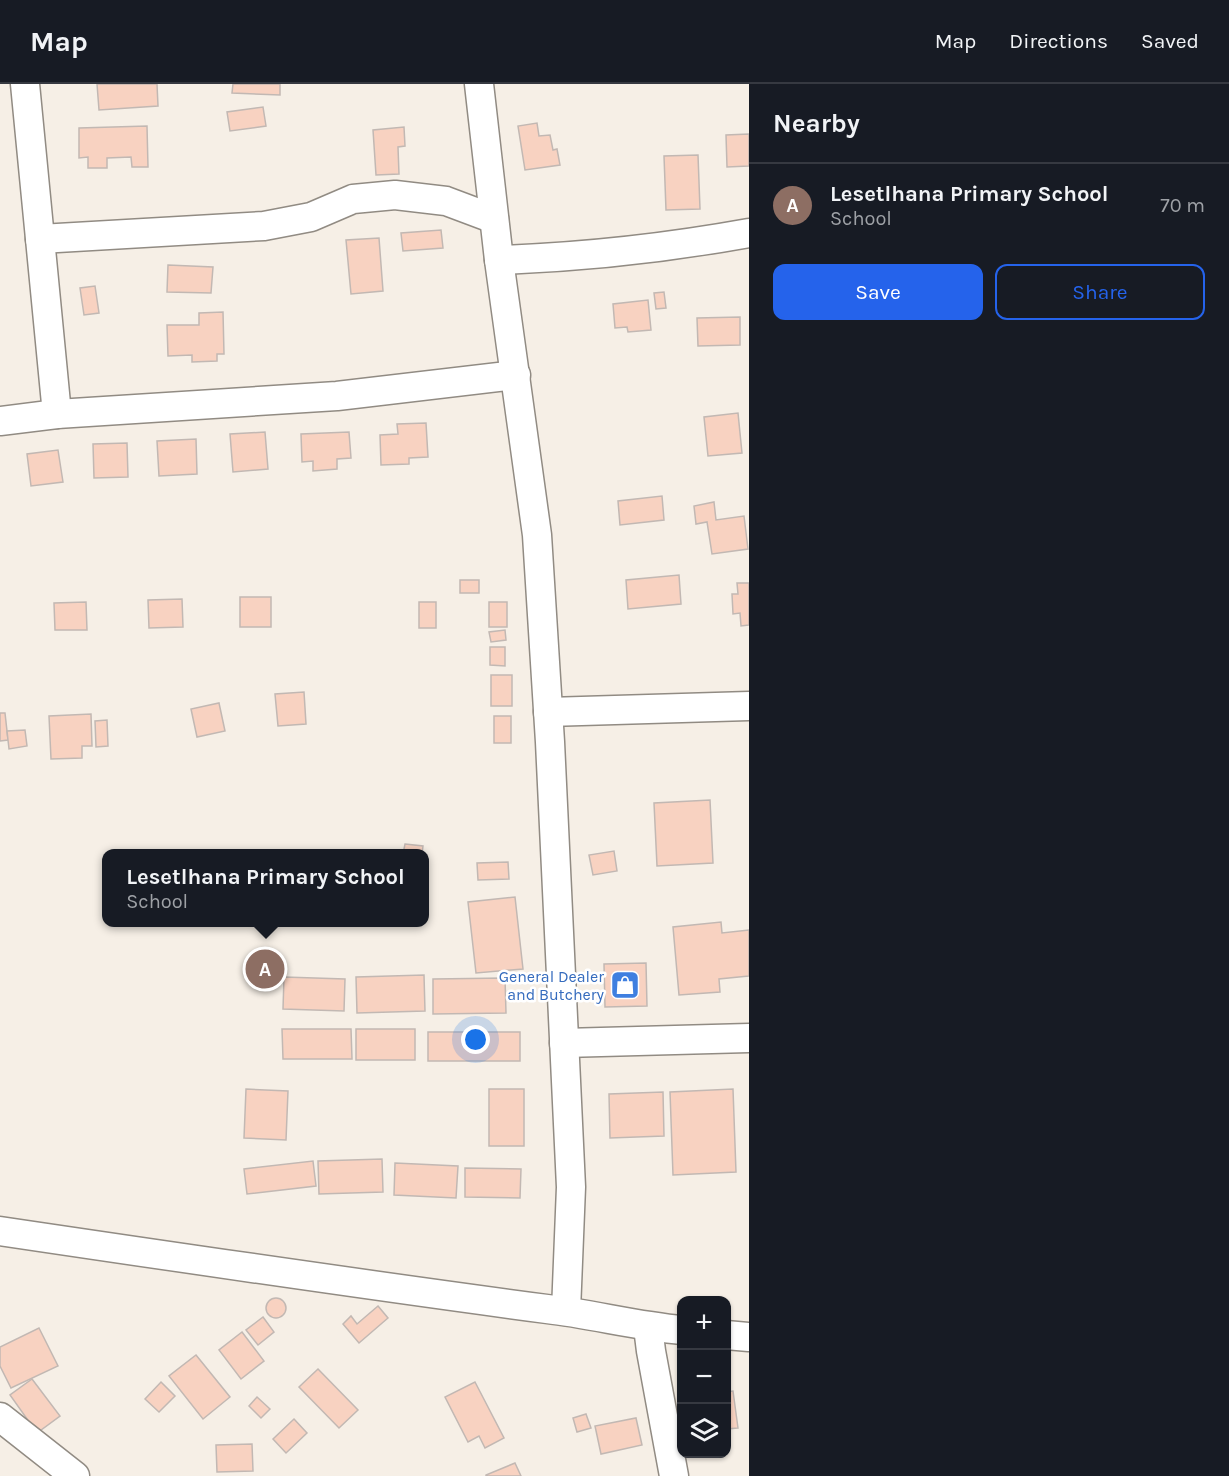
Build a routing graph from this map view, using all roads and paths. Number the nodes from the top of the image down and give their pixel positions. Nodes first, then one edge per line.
1 (25, 84) edge
2 (479, 84) edge
3 (494, 219) junction
4 (749, 233) edge
5 (40, 239) junction
6 (499, 260) junction
7 (516, 375) junction
8 (57, 414) junction
9 (0, 422) edge
10 (749, 706) edge
11 (548, 712) junction
12 (749, 1038) edge
13 (564, 1043) junction
14 (0, 1231) edge
15 (566, 1311) junction
16 (648, 1327) junction
17 (677, 1330) edge
18 (731, 1335) edge
19 (749, 1337) edge
20 (0, 1417) edge
21 (75, 1476) edge
22 (674, 1476) edge

1 - 5 street
2 - 3 street
3 - 5 street
3 - 6 street
4 - 6 street
5 - 8 street
6 - 7 street
7 - 8 street
7 - 11 street
8 - 9 street
10 - 11 street
11 - 13 street
12 - 13 street
13 - 15 street
14 - 15 street
15 - 16 street
16 - 17 street
16 - 22 street
18 - 19 street
20 - 21 street

